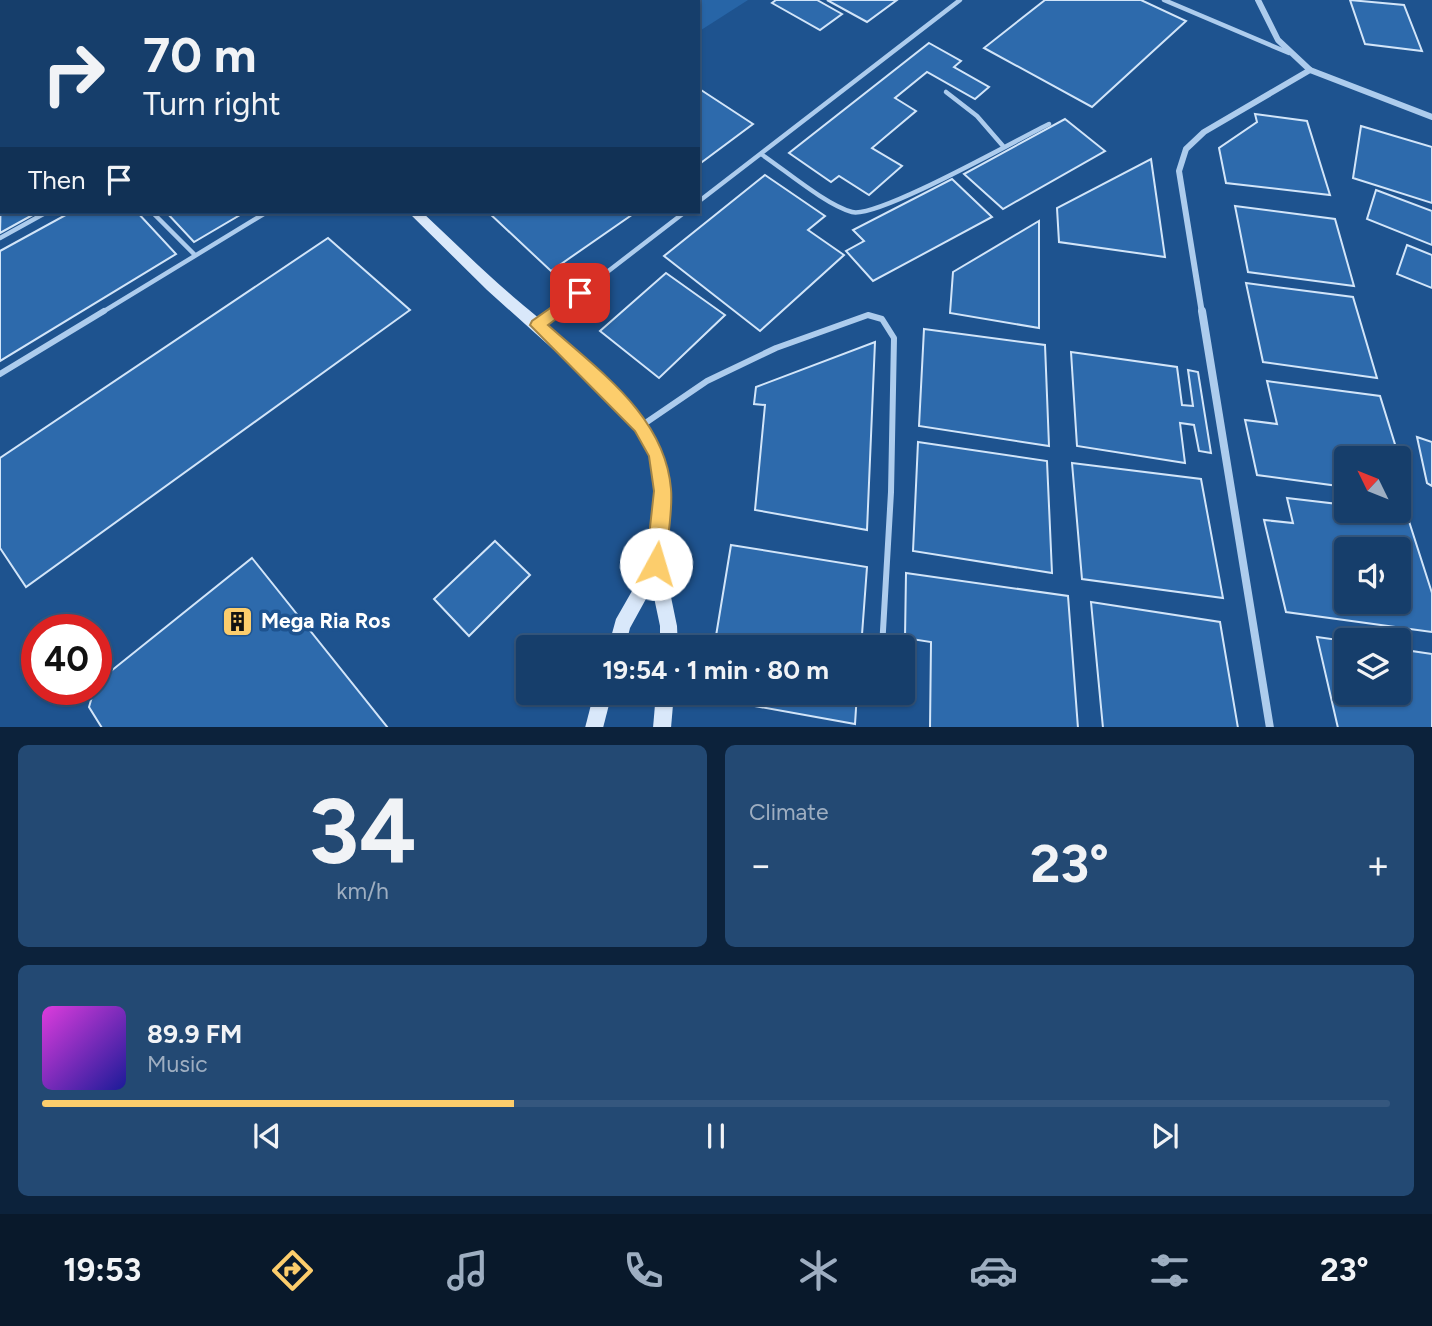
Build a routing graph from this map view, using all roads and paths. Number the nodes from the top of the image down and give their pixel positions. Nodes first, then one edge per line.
1 (960, 0) edge
2 (1164, 0) edge
3 (1258, 0) edge
4 (1289, 53) junction
5 (1310, 70) junction
6 (946, 92) dead end
7 (1432, 117) edge
8 (1049, 124) dead end
9 (1003, 146) junction
10 (761, 154) junction
11 (700, 200) edge
12 (43, 214) edge
13 (154, 214) edge
14 (264, 214) edge
15 (416, 214) edge
16 (682, 214) edge
17 (0, 238) edge
18 (195, 255) junction
19 (538, 325) junction
20 (0, 374) edge
21 (641, 426) junction
22 (656, 564) junction
23 (619, 635) edge
24 (670, 635) edge
25 (883, 635) edge
26 (600, 705) edge
27 (664, 705) edge
28 (594, 727) edge
29 (662, 727) edge
30 (1270, 727) edge

1 - 10 lane
2 - 4 lane
3 - 4 street
4 - 5 street
5 - 7 street
5 - 30 street
6 - 9 lane
8 - 9 lane
9 - 10 lane
10 - 11 lane
12 - 17 lane
13 - 18 lane
14 - 18 lane
15 - 19 street
16 - 19 lane
18 - 20 lane
19 - 21 street
21 - 22 street
21 - 25 lane
22 - 23 street
22 - 24 street
26 - 28 street
27 - 29 street

